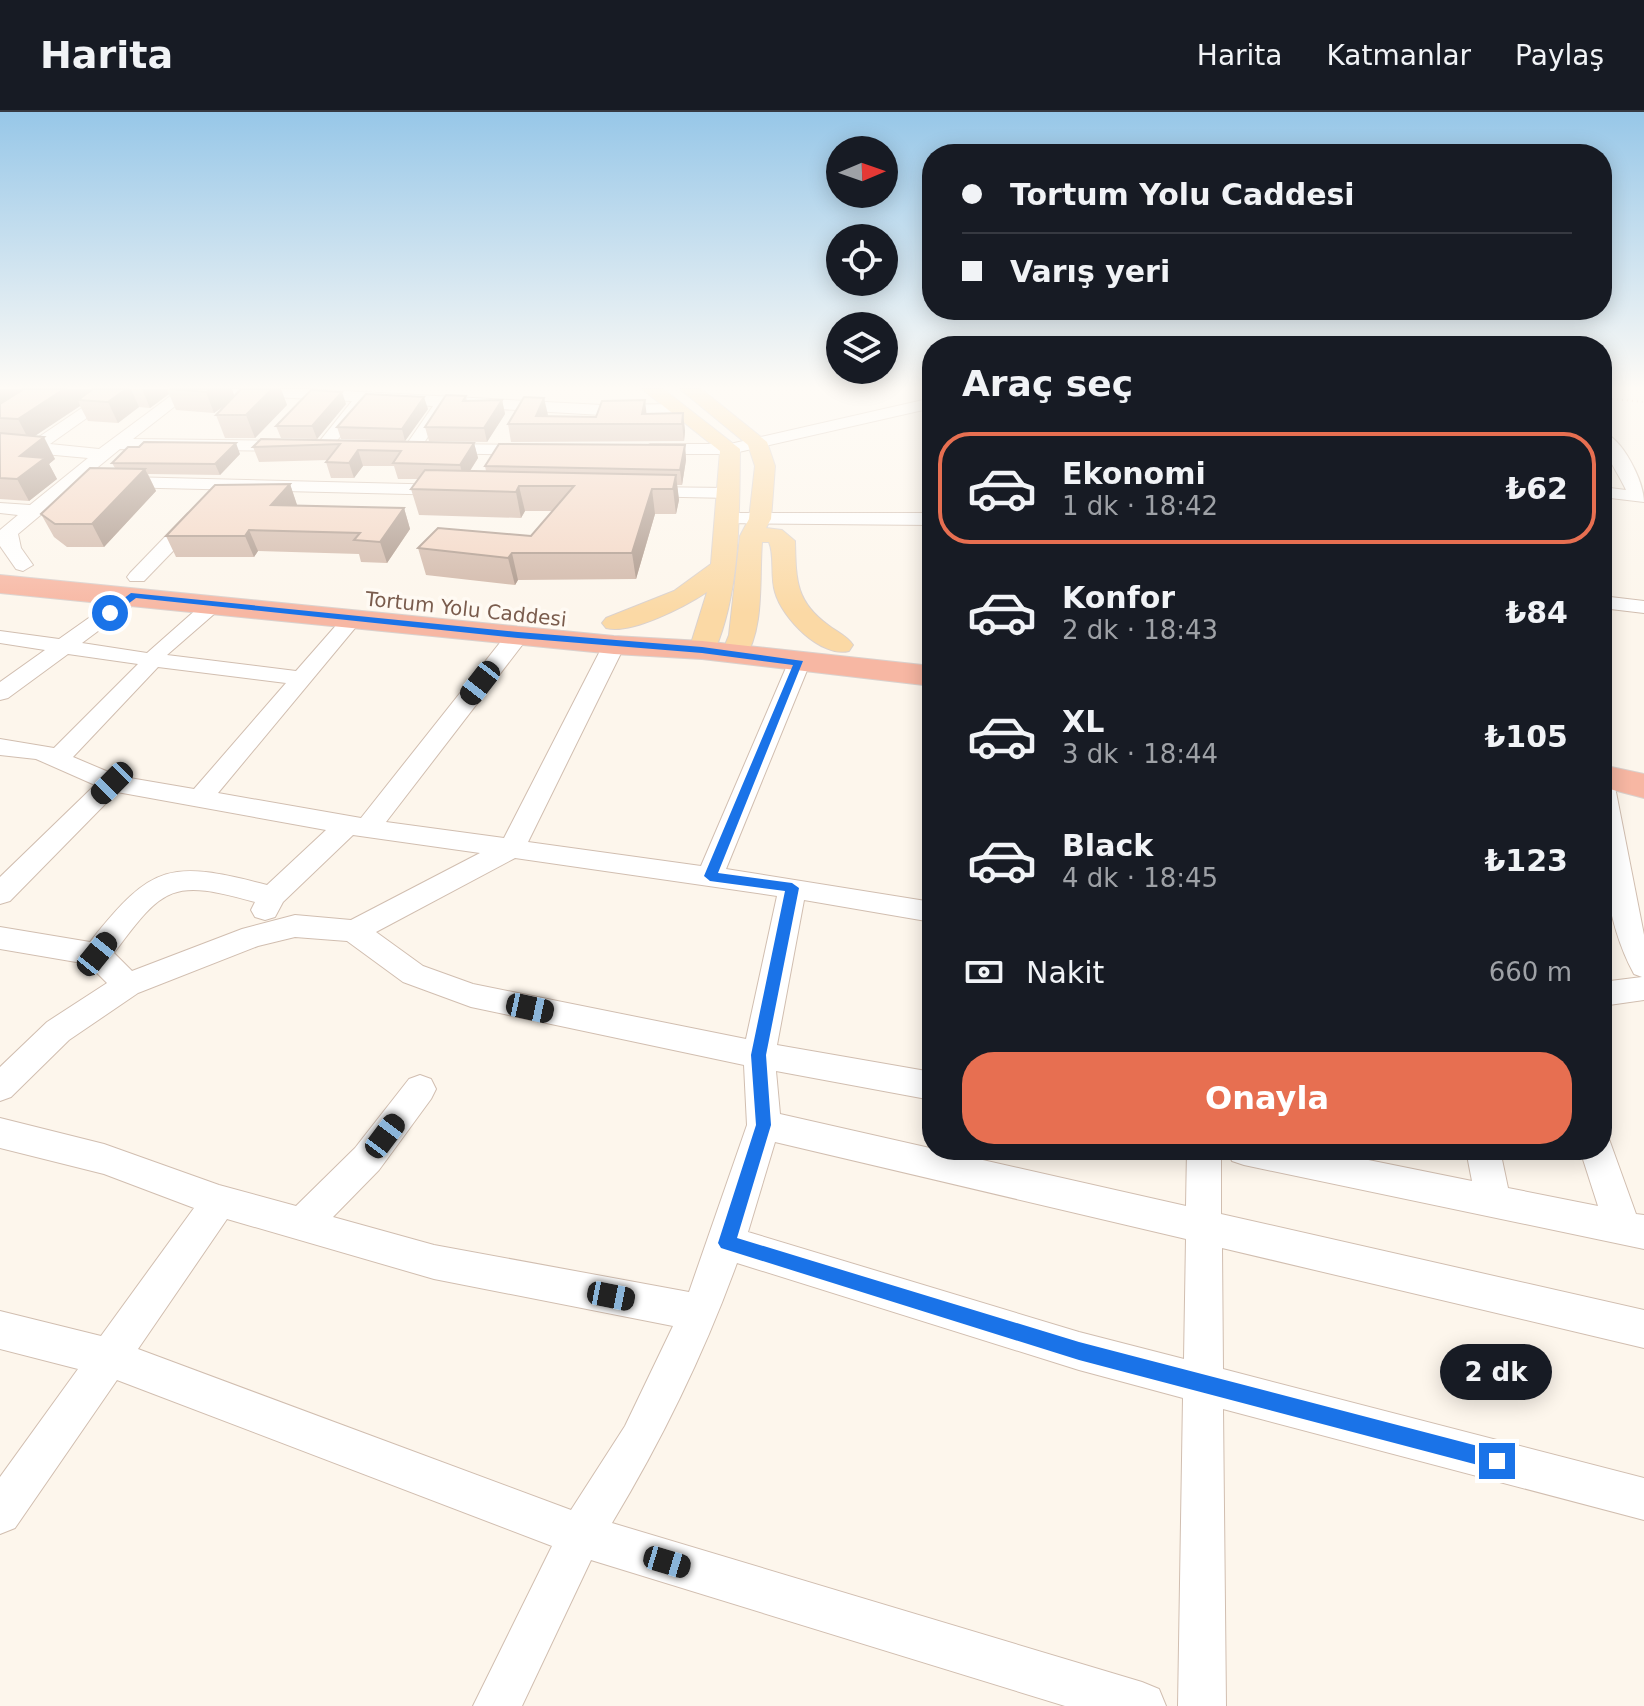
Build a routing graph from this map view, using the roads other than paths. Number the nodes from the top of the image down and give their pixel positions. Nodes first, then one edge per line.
1 (91, 463) edge
2 (245, 463) edge
3 (730, 463) edge
4 (764, 463) edge
5 (1623, 463) edge
6 (70, 481) junction
7 (226, 486) junction
8 (470, 490) edge
9 (623, 492) edge
10 (730, 493) junction
11 (1612, 493) edge
12 (1641, 497) edge
13 (0, 508) edge
14 (33, 511) junction
15 (727, 519) junction
16 (922, 520) edge
17 (756, 528) junction
18 (5, 551) edge
19 (721, 568) junction
20 (136, 586) junction
21 (1612, 603) edge
22 (214, 604) junction
23 (1644, 607) edge
24 (353, 618) junction
25 (614, 634) junction
26 (518, 635) junction
27 (0, 637) edge
28 (707, 641) junction
29 (738, 645) junction
30 (840, 645) junction
31 (62, 648) junction
32 (922, 654) edge
33 (153, 660) junction
34 (799, 663) junction
35 (922, 675) edge
36 (302, 678) junction
37 (0, 693) edge
38 (6, 752) edge
39 (1612, 758) edge
40 (57, 759) junction
41 (1644, 765) edge
42 (1612, 778) edge
43 (112, 783) junction
44 (1644, 786) edge
45 (200, 798) junction
46 (357, 826) junction
47 (1612, 841) edge
48 (512, 848) junction
49 (710, 876) junction
50 (792, 888) junction
51 (0, 894) edge
52 (272, 896) junction
53 (922, 910) edge
54 (354, 931) junction
55 (252, 937) junction
56 (0, 938) edge
57 (97, 954) junction
58 (1644, 966) edge
59 (127, 985) junction
60 (1644, 988) edge
61 (1612, 993) edge
62 (759, 1055) junction
63 (922, 1084) edge
64 (0, 1087) edge
65 (420, 1089) dead end
66 (764, 1125) junction
67 (0, 1133) edge
68 (1204, 1160) edge
69 (1292, 1160) edge
70 (1485, 1160) edge
71 (1602, 1160) edge
72 (219, 1201) junction
73 (1494, 1202) junction
74 (302, 1224) junction
75 (1204, 1226) junction
76 (1634, 1230) edge
77 (727, 1243) junction
78 (700, 1313) junction
79 (1644, 1329) edge
80 (0, 1330) edge
81 (107, 1357) junction
82 (1204, 1384) junction
83 (1644, 1499) edge
84 (0, 1513) edge
85 (580, 1535) junction
86 (1136, 1705) edge
87 (497, 1706) edge
88 (1202, 1706) edge

1 - 6 street
2 - 7 street
3 - 10 main road
4 - 17 main road
5 - 12 street
6 - 7 street
6 - 14 street
7 - 8 street
7 - 20 street
9 - 10 street
10 - 15 main road
11 - 12 street
13 - 14 street
14 - 18 street
15 - 17 street
15 - 19 main road
16 - 17 street
17 - 29 main road
17 - 30 main road
18 - 20 highway, Tortum Yolu Caddesi
19 - 25 main road
19 - 28 main road
20 - 22 highway, Tortum Yolu Caddesi
20 - 25 highway, Tortum Yolu Caddesi
20 - 31 street
21 - 23 street
22 - 24 highway, Tortum Yolu Caddesi
22 - 33 street
24 - 26 highway, Tortum Yolu Caddesi
24 - 36 street
25 - 26 highway, Tortum Yolu Caddesi
25 - 28 highway, Tortum Yolu Caddesi
25 - 48 street
26 - 46 street
27 - 31 street
28 - 29 highway, Tortum Yolu Caddesi
29 - 30 highway, Tortum Yolu Caddesi
29 - 34 highway, Tortum Yolu Caddesi
30 - 32 highway, Tortum Yolu Caddesi
31 - 33 street
31 - 37 street
33 - 36 street
33 - 40 street
34 - 35 highway, Tortum Yolu Caddesi
34 - 49 street
36 - 45 street
38 - 40 street
39 - 41 highway
40 - 43 street
42 - 44 highway
43 - 45 street
43 - 51 street
45 - 46 street
46 - 48 street
46 - 52 street
47 - 58 street
48 - 49 street
48 - 54 street
49 - 50 street
50 - 53 street
50 - 62 street
52 - 55 street
52 - 57 street
54 - 55 street
54 - 62 street
55 - 59 street
56 - 57 street
57 - 59 street
59 - 64 street
60 - 61 street
62 - 63 street
62 - 66 street
65 - 74 street
66 - 75 street
66 - 77 street
67 - 72 street
68 - 75 street
69 - 73 street
70 - 73 street
71 - 76 street
72 - 74 street
72 - 81 street
73 - 76 street
74 - 78 street
75 - 79 street
75 - 82 street
77 - 78 street
77 - 82 street
78 - 85 street
80 - 81 street
81 - 84 street
81 - 85 street
82 - 83 street
82 - 88 street
85 - 86 street
85 - 87 street

